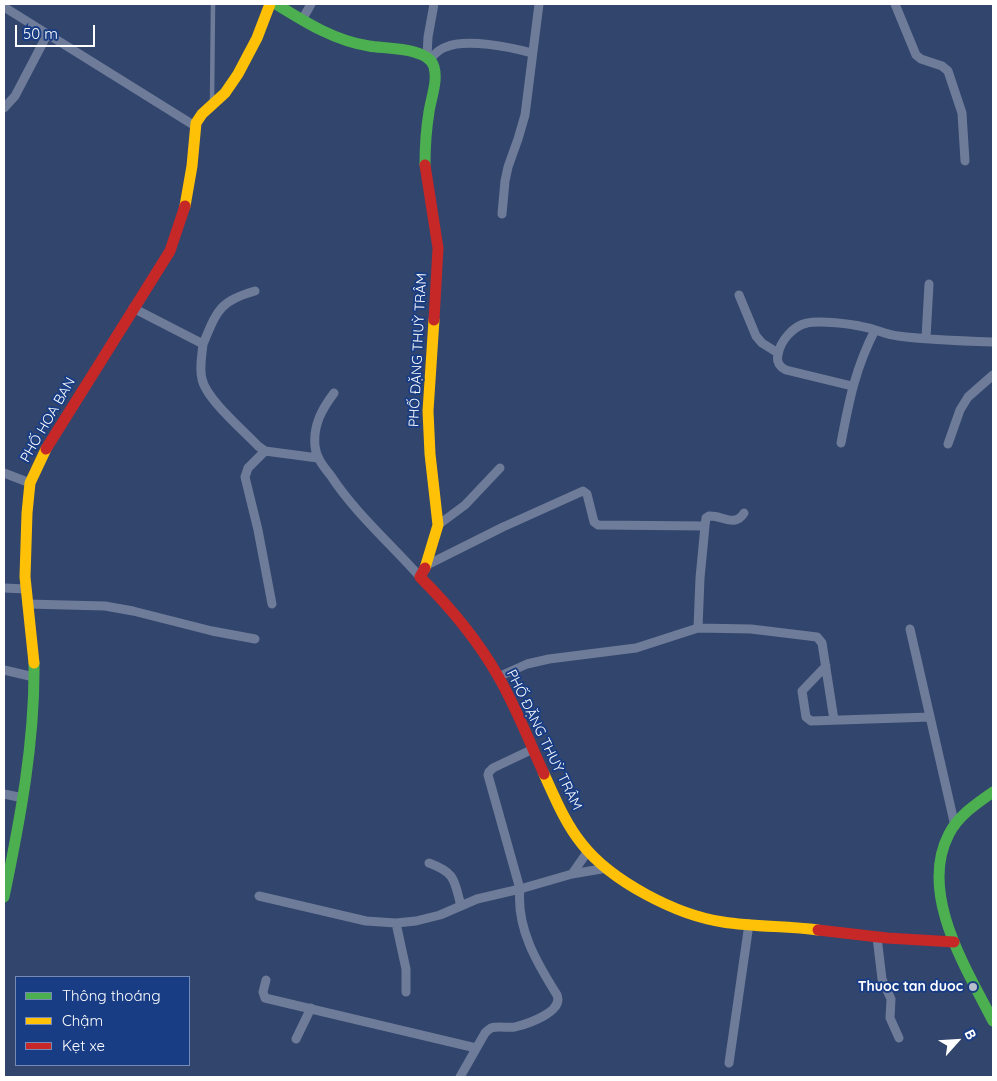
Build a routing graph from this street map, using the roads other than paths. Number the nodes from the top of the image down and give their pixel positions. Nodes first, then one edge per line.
1 (213, 4) edge
2 (270, 4) edge
3 (276, 4) edge
4 (311, 4) edge
5 (434, 4) edge
6 (539, 4) edge
7 (895, 4) edge
8 (4, 7) edge
9 (302, 20) junction
10 (47, 35) junction
11 (532, 53) junction
12 (428, 58) junction
13 (212, 105) junction
14 (4, 108) edge
15 (195, 126) junction
16 (965, 161) dead end
17 (502, 214) dead end
18 (929, 284) dead end
19 (255, 291) dead end
20 (739, 295) dead end
21 (133, 308) junction
22 (875, 330) junction
23 (926, 338) junction
24 (993, 342) edge
25 (203, 344) junction
26 (778, 353) junction
27 (993, 375) edge
28 (852, 386) junction
29 (334, 393) dead end
30 (841, 443) dead end
31 (948, 444) dead end
32 (265, 451) junction
33 (318, 458) junction
34 (500, 468) dead end
35 (4, 473) edge
36 (30, 483) junction
37 (744, 513) dead end
38 (438, 525) junction
39 (705, 526) junction
40 (427, 565) junction
41 (420, 578) junction
42 (4, 588) edge
43 (26, 588) junction
44 (27, 604) junction
45 (272, 604) dead end
46 (698, 628) junction
47 (910, 629) dead end
48 (255, 639) dead end
49 (826, 666) junction
50 (4, 670) edge
51 (498, 676) junction
52 (34, 677) junction
53 (930, 717) junction
54 (834, 720) junction
55 (533, 749) junction
56 (993, 792) edge
57 (4, 794) edge
58 (23, 798) junction
59 (955, 826) junction
60 (588, 851) junction
61 (429, 862) dead end
62 (607, 868) junction
63 (6, 870) edge
64 (572, 874) junction
65 (520, 889) junction
66 (259, 896) dead end
67 (4, 897) edge
68 (461, 906) junction
69 (396, 923) junction
70 (750, 924) junction
71 (877, 937) junction
72 (954, 942) junction
73 (266, 980) dead end
74 (406, 992) dead end
75 (311, 1008) junction
76 (993, 1021) edge
77 (899, 1038) dead end
78 (296, 1039) dead end
79 (476, 1048) junction
80 (729, 1063) dead end
81 (460, 1077) edge

1 - 13 lane
2 - 13 street
3 - 9 street
4 - 9 street
5 - 12 street
6 - 11 street
7 - 16 street
8 - 10 street
9 - 12 street
10 - 14 street
10 - 15 street
11 - 12 street
11 - 17 street
12 - 38 street, PHỐ ĐẶNG THUỲ TRÂM
13 - 15 street
15 - 21 street, PHỐ HOA BAN
18 - 23 street
19 - 25 street
20 - 26 street
21 - 25 street
21 - 36 street, PHỐ HOA BAN
22 - 23 street
22 - 26 street
22 - 28 street
23 - 24 street
25 - 32 street
26 - 28 street
27 - 31 street
28 - 30 street
29 - 33 street
32 - 33 street
32 - 45 street
33 - 41 street
34 - 38 street
35 - 36 street
36 - 43 street, PHỐ HOA BAN
37 - 39 street
38 - 40 street, PHỐ ĐẶNG THUỲ TRÂM
39 - 40 street
39 - 46 street
40 - 41 street, PHỐ ĐẶNG THUỲ TRÂM
41 - 51 street, PHỐ ĐẶNG THUỲ TRÂM
42 - 43 street
43 - 44 street, PHỐ HOA BAN
44 - 48 street
44 - 52 street, PHỐ HOA BAN
46 - 49 street
46 - 51 street
47 - 53 street
49 - 54 street
49 - 54 street
50 - 52 street
51 - 55 street, PHỐ ĐẶNG THUỲ TRÂM
52 - 58 street, PHỐ HOA BAN
53 - 54 street
53 - 59 street
55 - 60 street, PHỐ ĐẶNG THUỲ TRÂM
55 - 65 street
56 - 59 street
57 - 58 street
58 - 63 street, PHỐ HOA BAN
59 - 72 street
60 - 62 street, PHỐ ĐẶNG THUỲ TRÂM
60 - 64 street
61 - 68 street
62 - 64 street
62 - 70 street, PHỐ ĐẶNG THUỲ TRÂM
63 - 67 street, PHỐ HOA BAN
64 - 65 street
65 - 68 street
65 - 79 street
66 - 69 street
68 - 69 street
69 - 74 street
70 - 71 street, PHỐ ĐẶNG THUỲ TRÂM
70 - 80 street
71 - 72 street, PHỐ ĐẶNG THUỲ TRÂM
71 - 77 street
72 - 76 street
73 - 75 street
75 - 78 street
75 - 79 street
79 - 81 street

